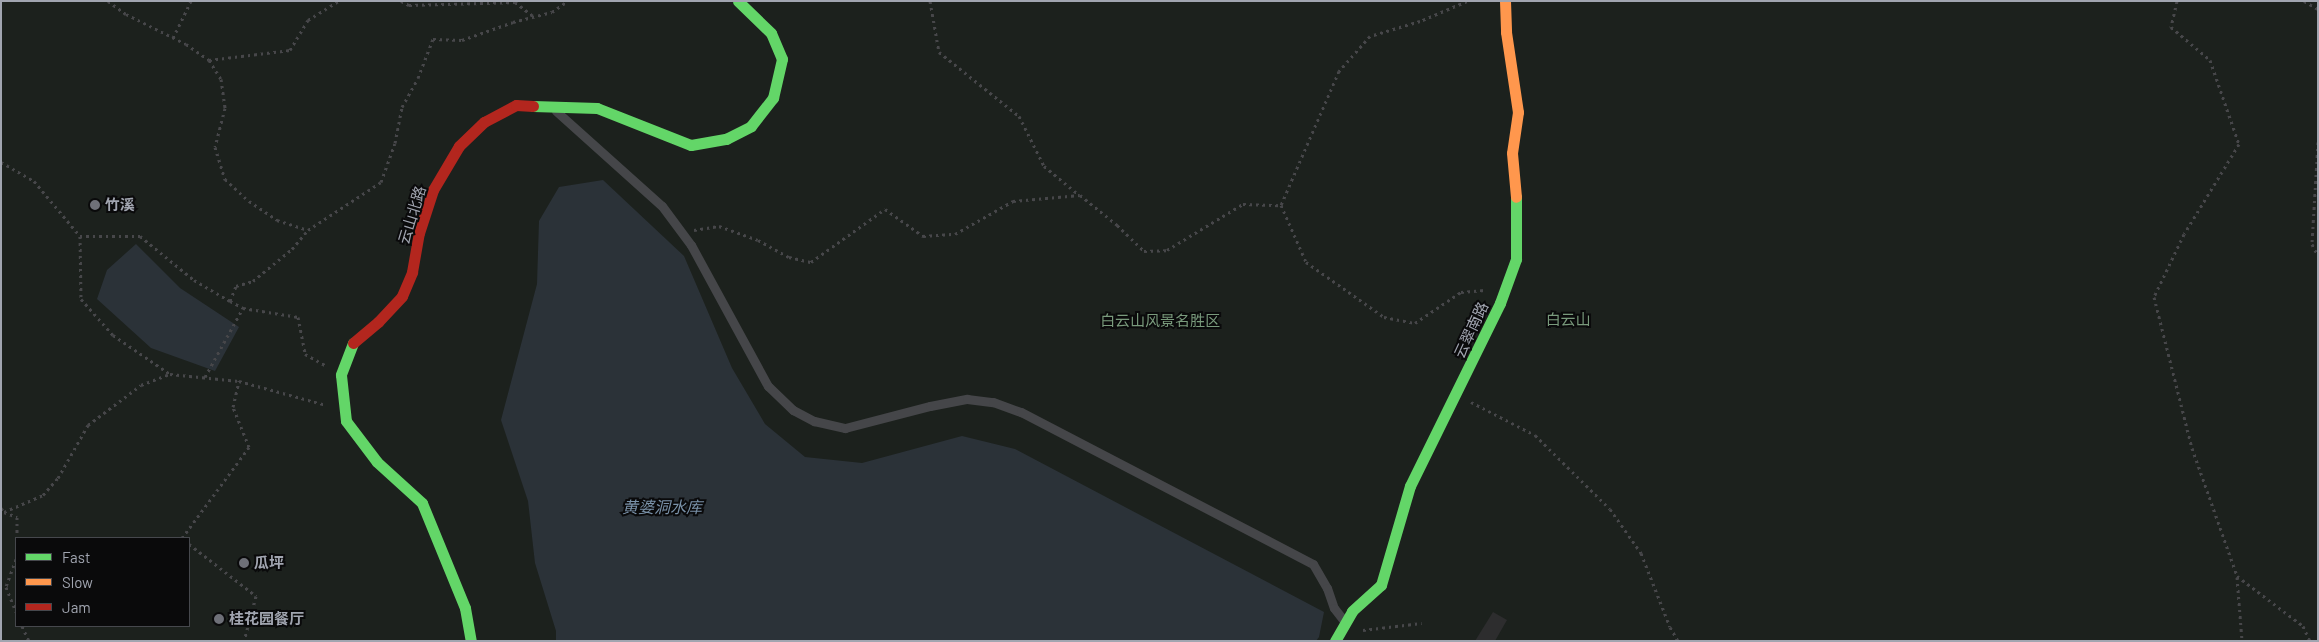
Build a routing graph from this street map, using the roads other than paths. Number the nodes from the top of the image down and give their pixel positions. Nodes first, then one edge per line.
1 (738, 1) edge
2 (1505, 1) edge
3 (550, 105) junction
4 (1343, 626) junction
5 (471, 641) edge
6 (1335, 641) edge

1 - 3 street, 云山北路
2 - 4 street, 云翠南路
3 - 4 lane
3 - 5 street, 云山北路
4 - 6 street, 云翠南路

